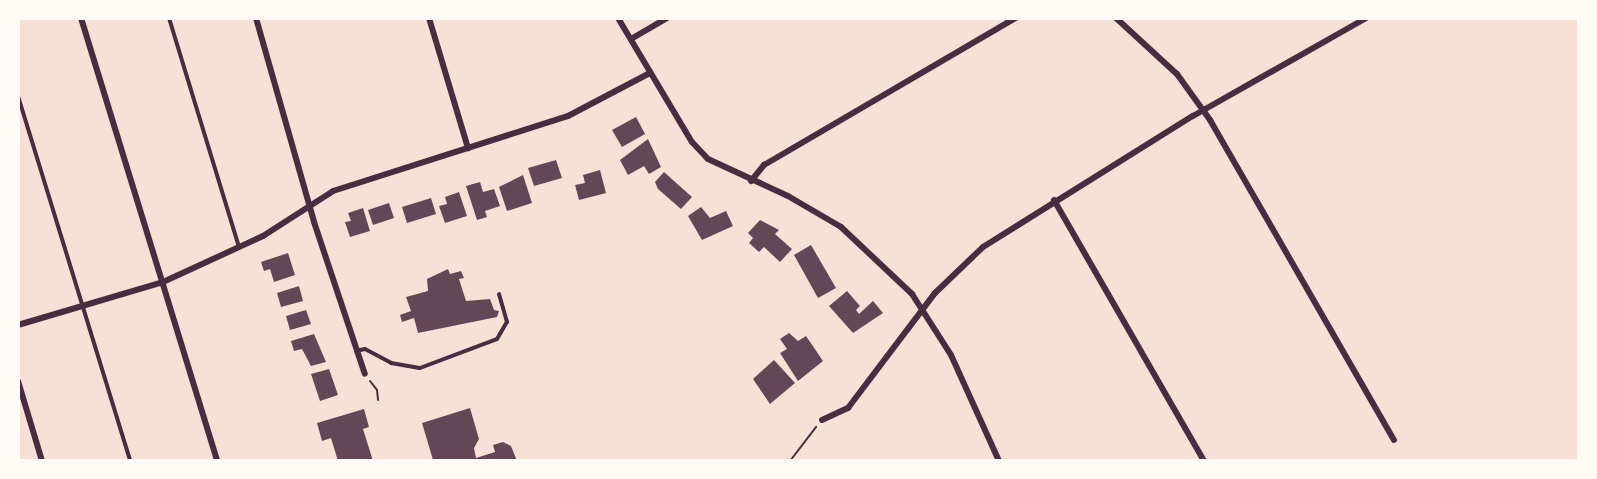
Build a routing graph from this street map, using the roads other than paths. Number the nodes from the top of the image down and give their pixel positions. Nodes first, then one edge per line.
1 (81, 18) edge
2 (169, 18) edge
3 (255, 18) edge
4 (429, 18) edge
5 (618, 18) edge
6 (667, 18) edge
7 (1016, 18) edge
8 (1116, 18) edge
9 (1366, 18) edge
10 (631, 39) junction
11 (650, 73) junction
12 (18, 96) edge
13 (1204, 110) junction
14 (468, 148) junction
15 (751, 181) junction
16 (1054, 200) junction
17 (310, 205) junction
18 (239, 247) junction
19 (163, 282) junction
20 (499, 294) dead end
21 (83, 306) junction
22 (924, 309) junction
23 (18, 325) edge
24 (355, 352) junction
25 (364, 374) road end
26 (18, 381) edge
27 (822, 420) road end
28 (1394, 440) dead end
29 (42, 461) edge
30 (130, 461) edge
31 (217, 461) edge
32 (999, 461) edge
33 (1204, 461) edge

1 - 19 street
2 - 18 lane
3 - 17 street
4 - 14 street
5 - 10 street
6 - 10 street
7 - 15 street
8 - 13 street
9 - 13 street
10 - 11 street
11 - 14 street
11 - 15 street
12 - 21 lane
13 - 16 street
13 - 28 street
14 - 17 street
15 - 22 street
16 - 22 street
16 - 33 street
17 - 18 street
17 - 24 street
18 - 19 street
19 - 21 street
19 - 31 street
20 - 24 lane
21 - 23 street
21 - 30 lane
22 - 27 street
22 - 32 street
24 - 25 street
26 - 29 street

